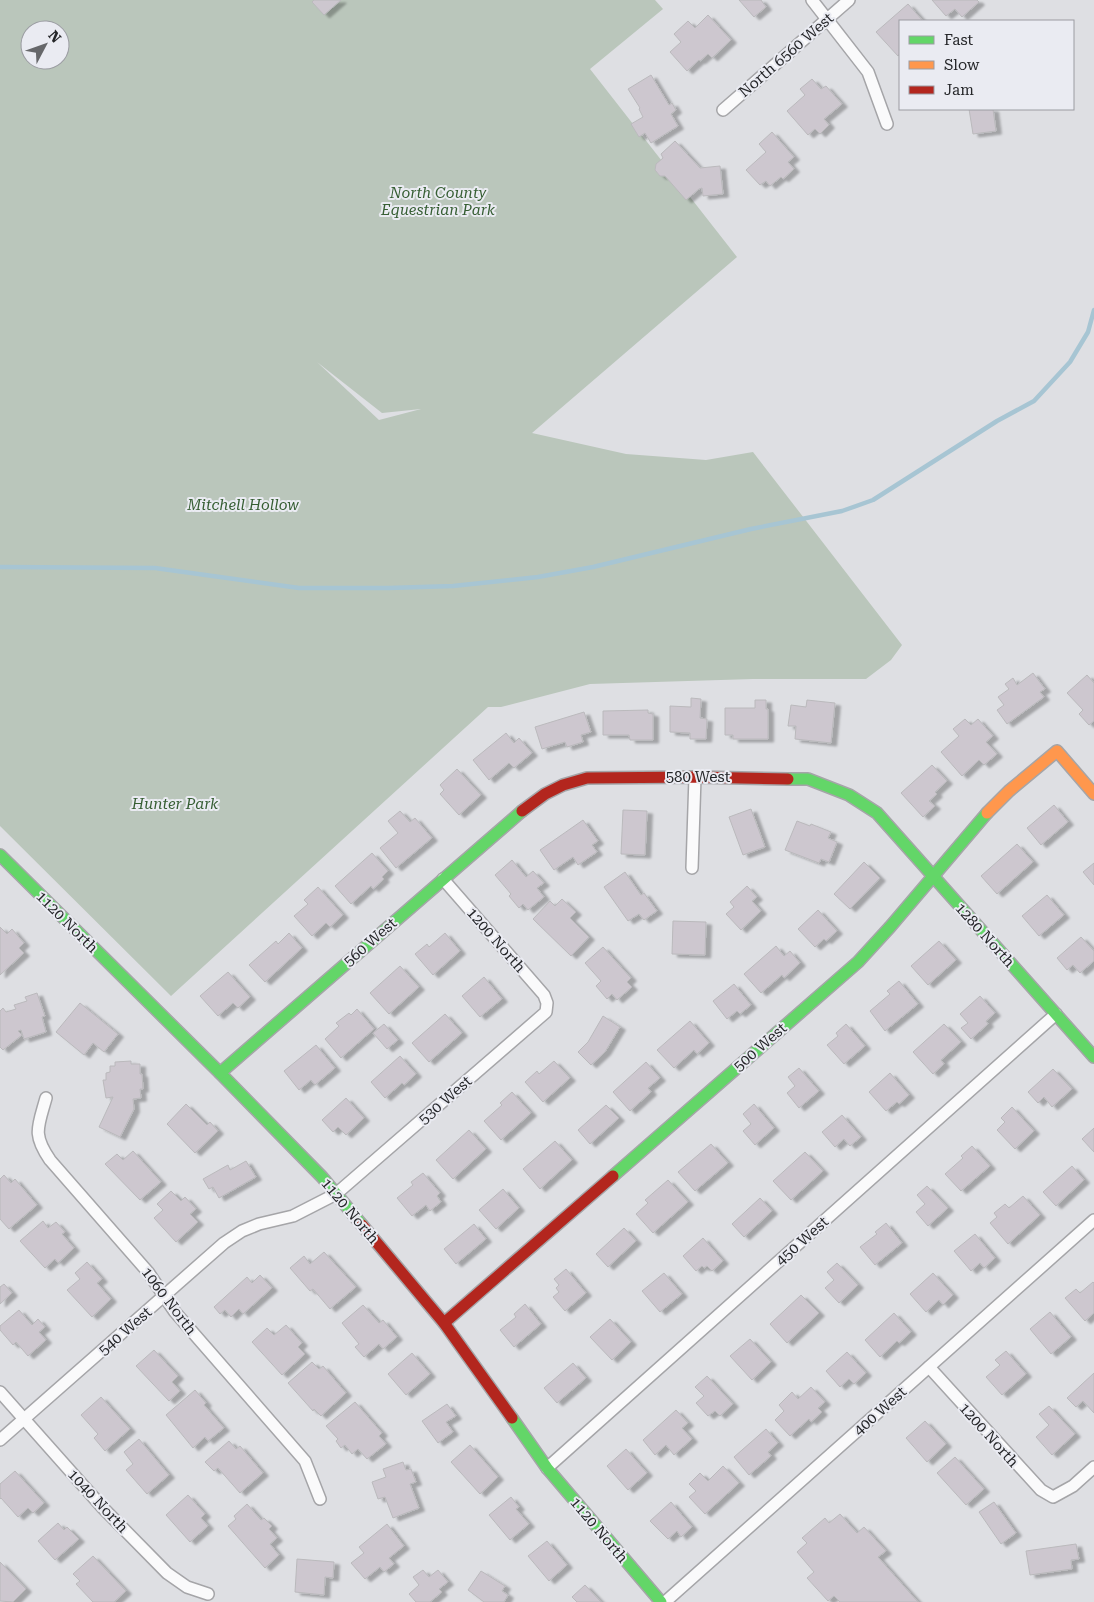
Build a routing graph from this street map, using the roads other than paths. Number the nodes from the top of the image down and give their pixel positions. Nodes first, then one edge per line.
1 (812, 0) edge
2 (849, 0) edge
3 (827, 20) junction
4 (723, 110) dead end
5 (887, 124) dead end
6 (695, 777) junction
7 (1094, 794) edge
8 (521, 812) joint
9 (877, 813) joint
10 (3, 862) edge
11 (692, 868) dead end
12 (933, 876) junction
13 (443, 879) junction
14 (546, 1003) joint
15 (1056, 1014) junction
16 (1094, 1057) edge
17 (220, 1073) junction
18 (46, 1098) dead end
19 (336, 1194) junction
20 (1094, 1220) edge
21 (164, 1296) junction
22 (444, 1323) junction
23 (929, 1367) junction
24 (0, 1392) edge
25 (24, 1419) junction
26 (0, 1440) edge
27 (547, 1468) junction
28 (1094, 1468) edge
29 (320, 1499) dead end
30 (208, 1594) dead end
31 (661, 1602) edge
32 (666, 1602) edge

1 - 3 street
2 - 3 street, North 6560 West
3 - 4 street, North 6560 West
3 - 5 street
6 - 8 street, 580 West
6 - 9 street, 580 West
6 - 11 street
7 - 12 street, 500 West
8 - 13 street, 560 West
9 - 12 street, 1280 North
10 - 17 street, 1120 North
12 - 15 street, 1280 North
12 - 22 street, 500 West
13 - 14 street, 1200 North
13 - 17 street, 560 West
14 - 19 street, 530 West
15 - 16 street, 1280 North
15 - 27 street, 450 West
17 - 19 street, 1120 North
18 - 21 street, 1060 North
19 - 21 street, 540 West
19 - 22 street, 1120 North
20 - 23 street, 400 West
21 - 25 street, 540 West
21 - 29 street, 1060 North
22 - 27 street, 1120 North
23 - 28 street, 1200 North
23 - 32 street, 400 West
24 - 25 street, 1040 North
25 - 26 street, 540 West
25 - 30 street, 1040 North
27 - 31 street, 1120 North

